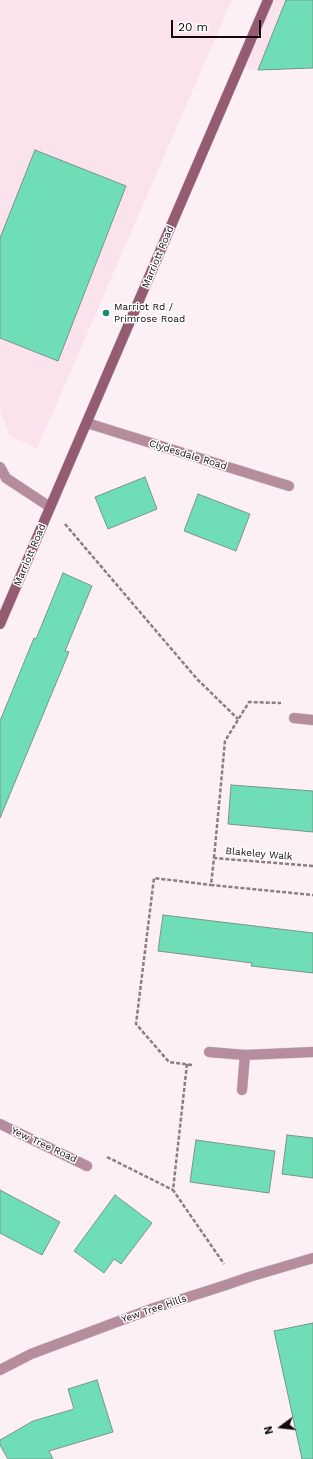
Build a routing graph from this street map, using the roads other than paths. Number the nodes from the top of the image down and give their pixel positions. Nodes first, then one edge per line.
1 (268, 0) edge
2 (87, 423) junction
3 (0, 467) edge
4 (289, 486) dead end
5 (50, 507) junction
6 (0, 624) edge
7 (294, 718) road end
8 (313, 720) edge
9 (209, 1052) dead end
10 (313, 1052) edge
11 (245, 1055) junction
12 (242, 1090) dead end
13 (0, 1124) edge
14 (87, 1166) road end
15 (313, 1258) edge
16 (0, 1370) edge

1 - 2 street, Marriott Road
2 - 4 street, Clydesdale Road
2 - 5 street, Marriott Road
3 - 5 street
5 - 6 street, Marriott Road
7 - 8 street
9 - 11 street
10 - 11 street
11 - 12 street
13 - 14 street, Yew Tree Road
15 - 16 street, Yew Tree Hills

